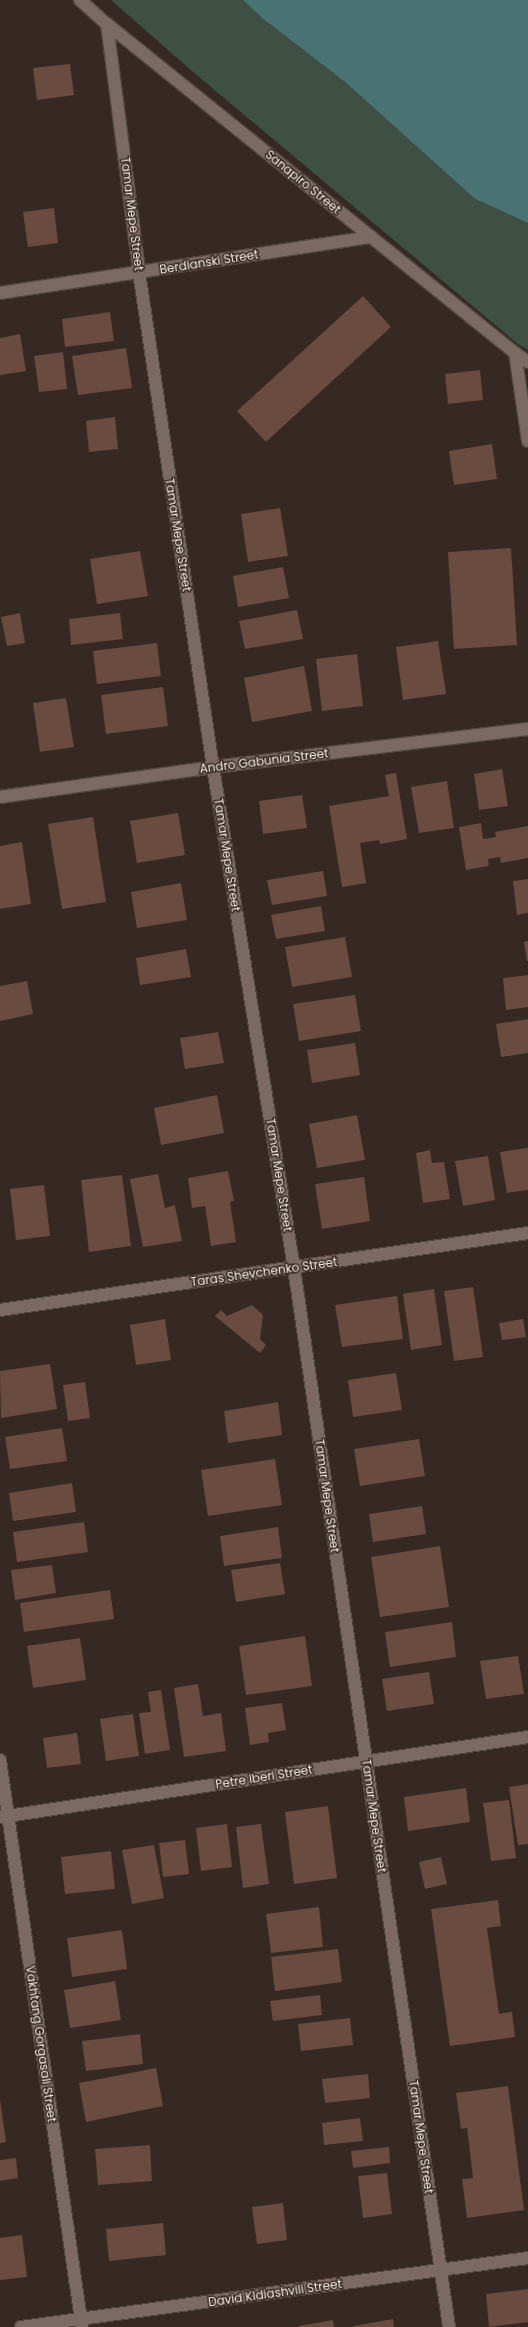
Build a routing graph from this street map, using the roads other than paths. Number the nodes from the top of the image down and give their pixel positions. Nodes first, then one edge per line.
1 (80, 0) edge
2 (107, 24) junction
3 (371, 237) junction
4 (139, 272) junction
5 (0, 293) edge
6 (515, 353) junction
7 (528, 362) edge
8 (528, 441) edge
9 (528, 729) edge
10 (213, 767) junction
11 (0, 796) edge
12 (528, 1233) edge
13 (294, 1268) junction
14 (0, 1310) edge
15 (528, 1737) edge
16 (0, 1760) edge
17 (366, 1761) junction
18 (4, 1817) edge
19 (528, 2258) edge
20 (440, 2271) junction
21 (81, 2323) edge
22 (21, 2327) edge
23 (449, 2327) edge

1 - 2 street, Sanapiro Street
2 - 3 street, Sanapiro Street
2 - 4 street, Tamar Mepe Street
3 - 4 street, Berdianski Street
3 - 6 street, Sanapiro Street
4 - 5 street, Berdianski Street
4 - 10 street, Tamar Mepe Street
6 - 7 street, Sanapiro Street
6 - 8 street
9 - 10 street, Andro Gabunia Street
10 - 11 street, Andro Gabunia Street
10 - 13 street, Tamar Mepe Street
12 - 13 street, Taras Shevchenko Street
13 - 14 street, Taras Shevchenko Street
13 - 17 street, Tamar Mepe Street
15 - 17 street, Petre Iberi Street
16 - 18 street, Vakhtang Gorgasali Street
17 - 18 street, Petre Iberi Street
17 - 20 street, Tamar Mepe Street
18 - 21 street, Vakhtang Gorgasali Street
19 - 20 street, David Kldiashvili Street
20 - 21 street, David Kldiashvili Street
20 - 23 street, Tamar Mepe Street
21 - 22 street, David Kldiashvili Street

